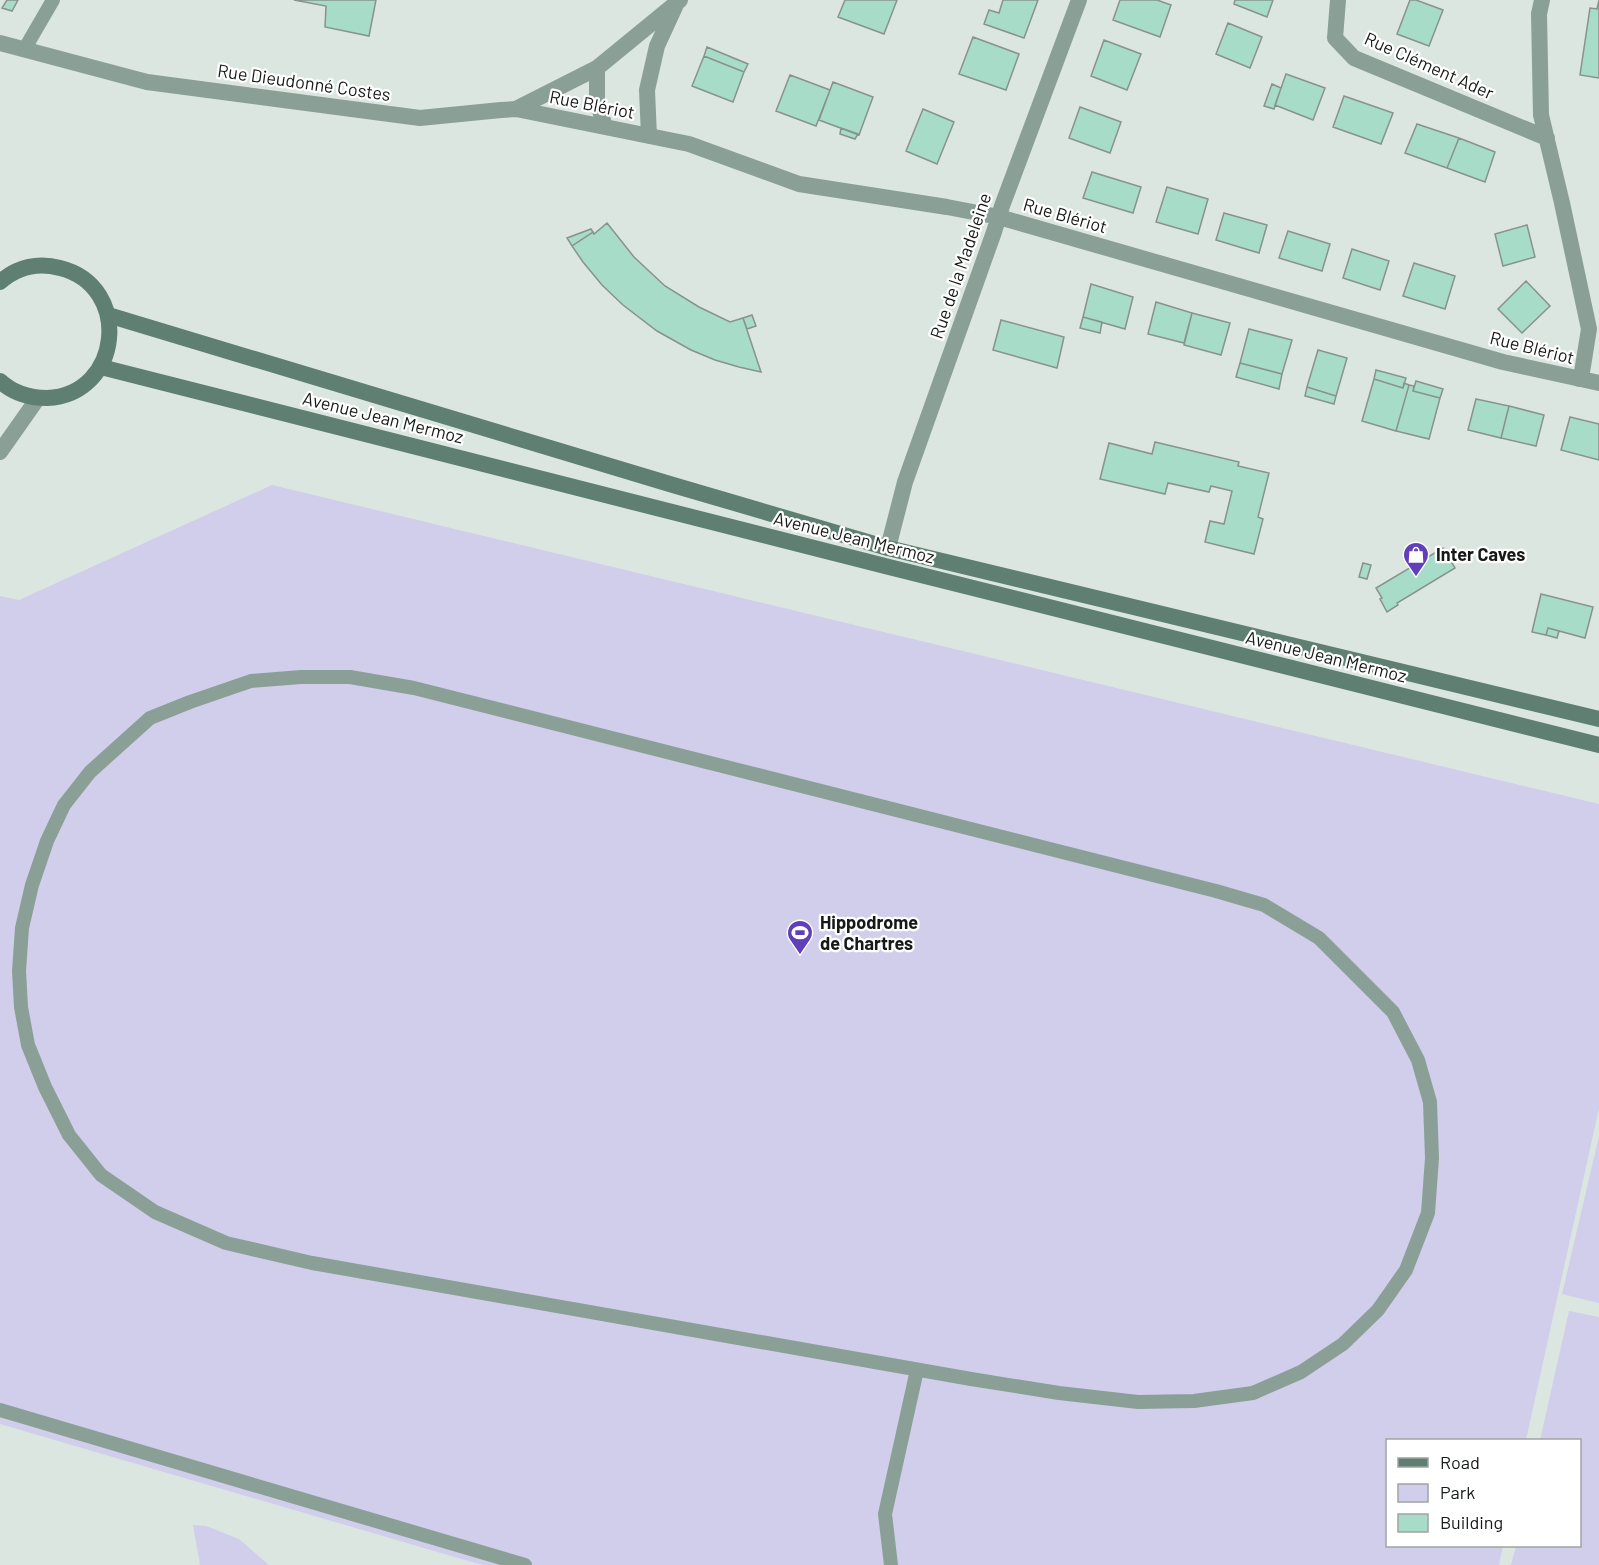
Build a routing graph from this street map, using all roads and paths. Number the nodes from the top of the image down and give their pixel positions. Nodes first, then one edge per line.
1 (53, 0) edge
2 (1079, 0) edge
3 (1338, 0) edge
4 (1542, 0) edge
5 (678, 2) edge
6 (0, 43) edge
7 (24, 50) junction
8 (597, 68) junction
9 (516, 109) junction
10 (605, 127) junction
11 (649, 136) junction
12 (1547, 138) junction
13 (999, 217) junction
14 (0, 282) edge
15 (108, 315) junction
16 (100, 367) junction
17 (1579, 380) junction
18 (0, 381) edge
19 (1599, 383) edge
20 (38, 398) junction
21 (0, 452) edge
22 (888, 548) junction
23 (1599, 719) edge
24 (1599, 746) edge
25 (917, 1370) junction
26 (0, 1410) edge
27 (525, 1565) edge
28 (891, 1565) edge

1 - 7 lane
2 - 13 street, Rue de la Madeleine
3 - 12 street, Rue Clément Ader
4 - 12 street
5 - 8 street, Rue Dieudonné Costes
5 - 11 street, Rue Dieudonné Costes
6 - 7 street, Rue Dieudonné Costes
7 - 9 street, Rue Dieudonné Costes
8 - 9 street, Rue Dieudonné Costes
8 - 10 street
9 - 10 street, Rue Blériot
10 - 11 street, Rue Blériot
11 - 13 street, Rue Blériot
12 - 17 street
13 - 17 street, Rue Blériot
13 - 22 street, Rue de la Madeleine
14 - 15 main road
15 - 16 main road
15 - 22 main road, Avenue Jean Mermoz
16 - 20 main road
16 - 24 main road, Avenue Jean Mermoz
17 - 19 street, Rue Blériot
18 - 20 main road
20 - 21 street
22 - 23 main road, Avenue Jean Mermoz
25 - 25 lane
25 - 28 lane
26 - 27 lane

